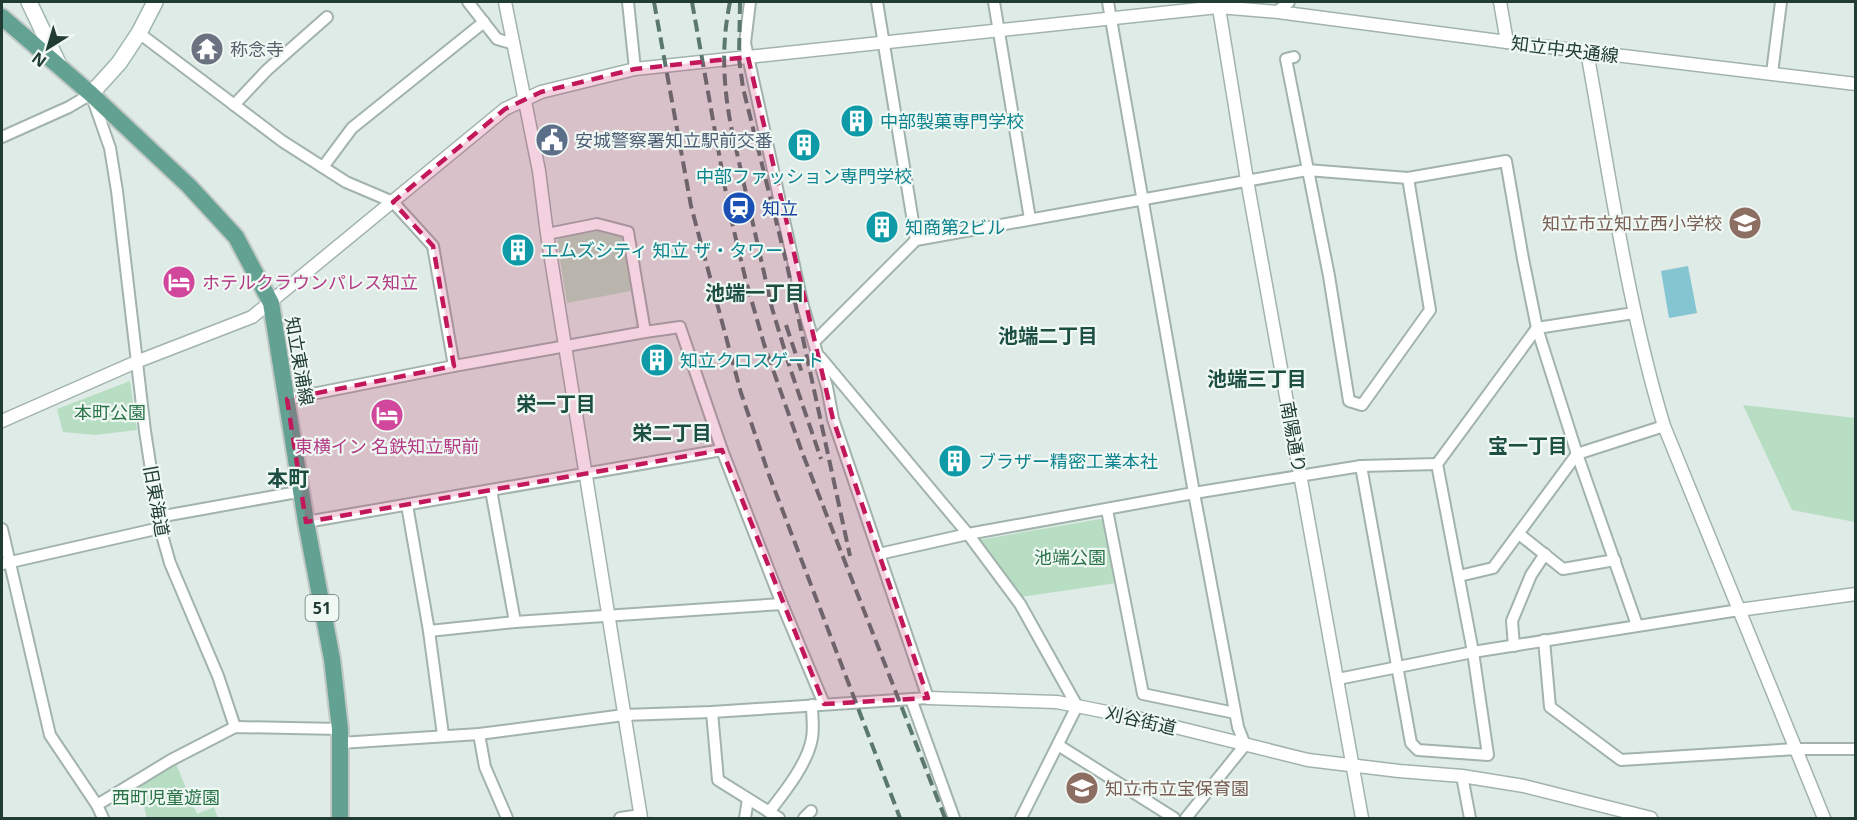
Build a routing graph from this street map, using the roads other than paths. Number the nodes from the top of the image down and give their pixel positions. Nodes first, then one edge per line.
1 (29, 2) edge
2 (155, 2) edge
3 (468, 2) edge
4 (505, 2) edge
5 (628, 2) edge
6 (750, 2) edge
7 (877, 2) edge
8 (994, 2) edge
9 (1108, 2) edge
10 (1289, 2) edge
11 (1500, 2) edge
12 (1781, 2) edge
13 (1218, 4) edge
14 (1276, 12) junction
15 (2, 17) edge
16 (327, 17) dead end
17 (1110, 18) junction
18 (484, 22) junction
19 (998, 30) junction
20 (139, 33) junction
21 (883, 42) junction
22 (1506, 42) junction
23 (514, 44) junction
24 (1587, 52) junction
25 (748, 57) junction
26 (1294, 57) dead end
27 (61, 69) junction
28 (634, 69) junction
29 (1772, 73) junction
30 (1856, 84) edge
31 (91, 94) junction
32 (524, 98) junction
33 (234, 105) junction
34 (2, 137) edge
35 (322, 167) junction
36 (1307, 170) junction
37 (1407, 178) junction
38 (1247, 180) junction
39 (1142, 200) junction
40 (393, 202) junction
41 (1030, 219) junction
42 (547, 234) junction
43 (916, 240) junction
44 (270, 303) junction
45 (1634, 313) junction
46 (1537, 328) junction
47 (645, 332) junction
48 (565, 345) junction
49 (815, 348) junction
50 (136, 362) junction
51 (454, 366) junction
52 (287, 399) junction
53 (2, 421) edge
54 (1664, 426) junction
55 (722, 450) junction
56 (1577, 454) junction
57 (1437, 464) junction
58 (1361, 466) junction
59 (586, 474) junction
60 (1301, 476) junction
61 (491, 490) junction
62 (303, 491) junction
63 (1194, 493) junction
64 (407, 505) junction
65 (1107, 510) junction
66 (306, 522) junction
67 (159, 523) junction
68 (2, 529) edge
69 (969, 534) junction
70 (1519, 534) junction
71 (879, 554) junction
72 (1545, 554) junction
73 (1615, 560) junction
74 (5, 563) edge
75 (1459, 576) junction
76 (1856, 594) edge
77 (782, 604) junction
78 (1738, 610) junction
79 (610, 617) junction
80 (515, 622) junction
81 (1637, 625) junction
82 (429, 631) junction
83 (1544, 640) junction
84 (1514, 646) junction
85 (1473, 652) junction
86 (1397, 668) junction
87 (1338, 679) junction
88 (927, 698) junction
89 (911, 699) junction
90 (824, 704) junction
91 (812, 705) junction
92 (1077, 706) junction
93 (712, 712) junction
94 (1235, 713) junction
95 (624, 715) junction
96 (235, 727) junction
97 (479, 734) junction
98 (443, 735) junction
99 (340, 736) junction
100 (1058, 745) junction
101 (1245, 746) junction
102 (1796, 749) junction
103 (1856, 749) edge
104 (1351, 766) junction
105 (1462, 776) junction
106 (748, 799) junction
107 (97, 805) junction
108 (774, 815) edge
109 (641, 817) edge
110 (103, 819) edge
111 (340, 819) edge
112 (507, 819) edge
113 (620, 819) edge
114 (745, 819) edge
115 (954, 819) edge
116 (1021, 819) edge
117 (1174, 819) edge
118 (1186, 819) edge
119 (1362, 819) edge
120 (1470, 819) edge
121 (1650, 819) edge
122 (1824, 819) edge

1 - 27 main road
2 - 20 main road
3 - 18 street
4 - 23 street
5 - 28 street
6 - 25 street
7 - 21 street
8 - 19 street
9 - 17 street
10 - 14 street
11 - 22 street
12 - 29 street
13 - 14 street, 知立中央通線
13 - 17 street, 知立中央通線
13 - 38 street, 南陽通り
14 - 22 street, 知立中央通線
15 - 27 main road, 知立東浦線 / 51
16 - 33 street
17 - 19 street, 知立中央通線
17 - 39 street
18 - 23 street
18 - 35 street
19 - 21 street, 知立中央通線
19 - 41 street
20 - 31 main road
20 - 33 street
21 - 25 street, 知立中央通線
21 - 43 street
22 - 24 street, 知立中央通線
23 - 32 street
24 - 29 street, 知立中央通線
24 - 45 street
25 - 28 street, 知立中央通線
25 - 49 street
26 - 36 street
27 - 31 main road, 知立東浦線 / 51
28 - 32 street, 知立中央通線
29 - 30 street, 知立中央通線
31 - 34 street
31 - 44 main road, 知立東浦線 / 51
31 - 50 street, 旧東海道
32 - 40 street, 知立中央通線
32 - 42 street
33 - 35 street
35 - 40 street
36 - 37 street
36 - 37 street
36 - 38 street
37 - 46 street
38 - 39 street
38 - 60 street, 南陽通り
39 - 41 street
39 - 63 street
40 - 44 street, 知立中央通線
40 - 51 street
41 - 43 street
42 - 47 street
42 - 48 street
43 - 49 street
44 - 50 street, 知立中央通線
44 - 52 main road, 知立東浦線 / 51
45 - 46 street
45 - 54 street
46 - 56 street
46 - 57 street
47 - 48 street
47 - 55 street
48 - 51 street
48 - 59 street
49 - 69 street
49 - 71 street
50 - 53 street, 知立中央通線
50 - 67 street, 旧東海道
51 - 52 street
52 - 62 main road, 知立東浦線 / 51
54 - 56 street
54 - 78 street
55 - 59 street
55 - 77 street
56 - 70 street
56 - 73 street
57 - 58 street
57 - 75 street
58 - 60 street
58 - 86 street
59 - 61 street
59 - 79 street
60 - 63 street
60 - 87 street, 南陽通り
61 - 64 street
61 - 80 street
62 - 66 main road, 知立東浦線 / 51
62 - 67 street
63 - 65 street
63 - 94 street
64 - 66 street
64 - 82 street
65 - 69 street
65 - 94 street
66 - 99 main road, 知立東浦線 / 51
67 - 74 street
67 - 96 street, 旧東海道
68 - 74 street
69 - 71 street
69 - 92 street
70 - 72 street
70 - 75 street
71 - 88 street
72 - 73 street
72 - 84 street
73 - 81 street
74 - 107 street
75 - 85 street
76 - 78 street
77 - 79 street
77 - 90 street
78 - 81 street
78 - 102 street
79 - 80 street
79 - 95 street
80 - 82 street
81 - 83 street
82 - 98 street
83 - 84 street
83 - 102 street
84 - 85 street
85 - 86 street
85 - 86 street
86 - 87 street
87 - 104 street, 南陽通り
88 - 89 street, 刈谷街道
88 - 92 street, 刈谷街道
89 - 90 street, 刈谷街道
89 - 115 street
90 - 91 street, 刈谷街道
91 - 93 street, 刈谷街道
91 - 108 street
92 - 100 street
92 - 101 street, 刈谷街道
93 - 95 street, 刈谷街道
93 - 106 street
94 - 101 street
95 - 97 street, 刈谷街道
95 - 109 street
96 - 99 street, 刈谷街道
96 - 107 street
97 - 98 street, 刈谷街道
97 - 112 street
98 - 99 street, 刈谷街道
99 - 111 main road, 知立東浦線 / 51
100 - 116 street
100 - 117 street
101 - 104 street, 刈谷街道
101 - 118 street
102 - 103 street
102 - 122 street
104 - 105 street, 刈谷街道
104 - 119 street, 南陽通り
105 - 120 street
105 - 121 street, 刈谷街道
106 - 108 street
106 - 114 street
107 - 110 street
109 - 113 street

